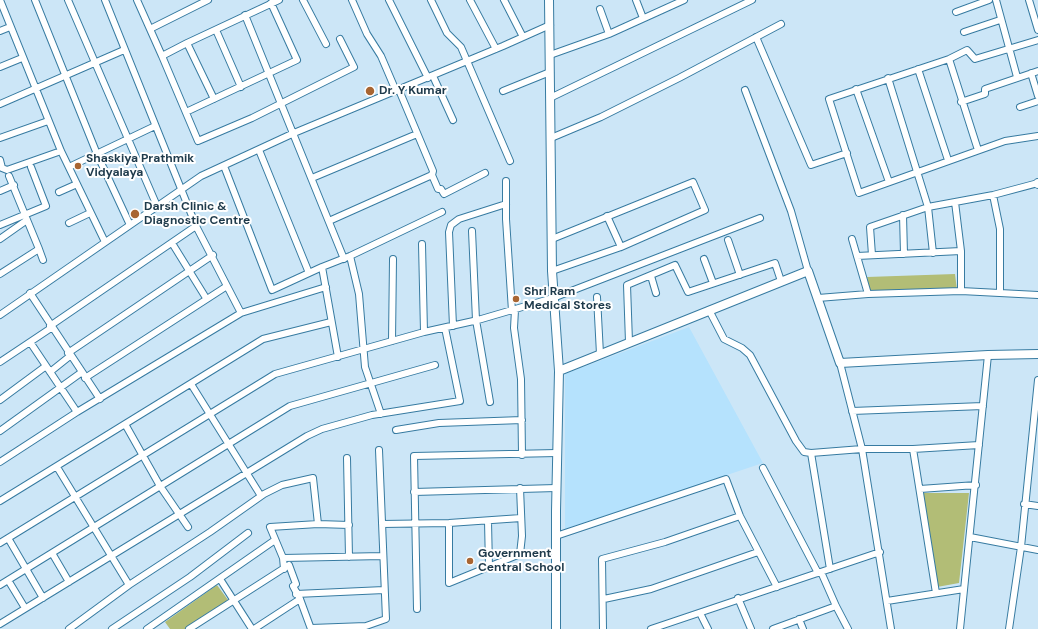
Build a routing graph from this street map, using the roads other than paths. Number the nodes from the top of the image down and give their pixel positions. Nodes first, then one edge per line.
1 (0, 0) edge
2 (35, 0) edge
3 (68, 0) edge
4 (105, 0) edge
5 (137, 0) edge
6 (208, 0) edge
7 (279, 0) edge
8 (303, 0) edge
9 (352, 0) edge
10 (389, 0) edge
11 (431, 0) edge
12 (470, 0) edge
13 (504, 0) edge
14 (549, 0) edge
15 (636, 0) edge
16 (684, 0) edge
17 (752, 0) edge
18 (989, 0) edge
19 (996, 0) edge
20 (1029, 0) edge
21 (674, 2) edge
22 (271, 3) junction
23 (600, 9) dead end
24 (956, 12) dead end
25 (245, 15) junction
26 (1036, 16) edge
27 (644, 18) junction
28 (1000, 20) junction
29 (781, 24) dead end
30 (550, 25) junction
31 (10, 27) junction
32 (150, 29) junction
33 (216, 30) junction
34 (1038, 30) edge
35 (0, 31) edge
36 (964, 32) dead end
37 (609, 34) junction
38 (523, 37) junction
39 (756, 37) junction
40 (340, 39) dead end
41 (1038, 40) edge
42 (187, 43) junction
43 (326, 44) dead end
44 (496, 49) junction
45 (1008, 49) junction
46 (124, 50) junction
47 (550, 55) junction
48 (162, 56) junction
49 (22, 58) junction
50 (949, 59) junction
51 (468, 61) junction
52 (94, 63) junction
53 (0, 67) edge
54 (918, 69) junction
55 (1038, 71) edge
56 (550, 72) junction
57 (1031, 73) junction
58 (268, 74) junction
59 (64, 77) junction
60 (430, 77) junction
61 (1017, 77) junction
62 (888, 78) junction
63 (241, 86) junction
64 (36, 89) junction
65 (856, 89) junction
66 (398, 90) junction
67 (745, 90) dead end
68 (503, 91) dead end
69 (1038, 96) edge
70 (550, 98) junction
71 (214, 99) junction
72 (1038, 101) edge
73 (961, 102) junction
74 (281, 103) junction
75 (0, 104) edge
76 (1020, 107) dead end
77 (186, 112) junction
78 (452, 120) dead end
79 (48, 121) junction
80 (155, 126) junction
81 (294, 133) junction
82 (417, 134) junction
83 (1038, 136) edge
84 (0, 138) edge
85 (551, 138) junction
86 (127, 139) junction
87 (259, 150) junction
88 (978, 150) junction
89 (61, 151) junction
90 (847, 153) junction
91 (97, 154) junction
92 (0, 160) edge
93 (948, 160) junction
94 (510, 161) dead end
95 (224, 166) junction
96 (31, 167) dead end
97 (69, 167) junction
98 (916, 172) junction
99 (485, 173) dead end
100 (432, 175) junction
101 (9, 176) dead end
102 (312, 178) junction
103 (506, 181) dead end
104 (889, 182) junction
105 (1038, 183) edge
106 (77, 184) junction
107 (14, 185) junction
108 (182, 189) junction
109 (0, 191) edge
110 (59, 192) dead end
111 (993, 195) junction
112 (955, 202) junction
113 (506, 204) junction
114 (157, 206) junction
115 (928, 207) junction
116 (442, 212) dead end
117 (90, 213) junction
118 (903, 215) junction
119 (607, 216) junction
120 (26, 217) junction
121 (760, 218) dead end
122 (329, 221) junction
123 (69, 223) dead end
124 (0, 225) edge
125 (130, 225) junction
126 (196, 226) junction
127 (472, 232) dead end
128 (0, 238) edge
129 (552, 239) junction
130 (852, 239) dead end
131 (728, 240) dead end
132 (105, 242) junction
133 (172, 243) junction
134 (422, 244) dead end
135 (620, 247) junction
136 (39, 249) junction
137 (961, 251) junction
138 (933, 253) junction
139 (904, 254) junction
140 (213, 255) junction
141 (872, 255) junction
142 (856, 256) junction
143 (347, 257) junction
144 (393, 259) dead end
145 (704, 259) dead end
146 (43, 260) dead end
147 (322, 267) junction
148 (188, 270) junction
149 (552, 271) junction
150 (808, 271) junction
151 (309, 273) junction
152 (0, 274) edge
153 (740, 275) junction
154 (651, 276) junction
155 (781, 281) junction
156 (713, 283) junction
157 (227, 286) junction
158 (326, 287) junction
159 (961, 291) junction
160 (1000, 292) junction
161 (30, 293) junction
162 (656, 293) dead end
163 (868, 294) junction
164 (1038, 295) edge
165 (597, 297) dead end
166 (206, 298) junction
167 (553, 298) junction
168 (818, 298) junction
169 (514, 310) junction
170 (709, 310) junction
171 (241, 313) junction
172 (0, 315) edge
173 (476, 320) junction
174 (331, 322) junction
175 (453, 326) junction
176 (51, 327) junction
177 (445, 328) junction
178 (424, 332) junction
179 (392, 341) junction
180 (30, 342) junction
181 (629, 342) junction
182 (364, 349) junction
183 (69, 354) junction
184 (600, 354) junction
185 (1038, 354) edge
186 (988, 355) junction
187 (338, 357) junction
188 (0, 362) edge
189 (840, 363) junction
190 (435, 365) dead end
191 (48, 369) junction
192 (559, 371) junction
193 (82, 372) junction
194 (85, 378) junction
195 (1038, 380) edge
196 (371, 382) junction
197 (191, 384) junction
198 (61, 388) junction
199 (100, 399) junction
200 (0, 400) edge
201 (490, 402) dead end
202 (983, 406) junction
203 (852, 411) junction
204 (1036, 411) edge
205 (77, 412) junction
206 (209, 414) junction
207 (381, 414) junction
208 (522, 420) junction
209 (125, 424) junction
210 (396, 430) dead end
211 (0, 431) edge
212 (228, 443) junction
213 (979, 445) junction
214 (862, 449) junction
215 (913, 449) junction
216 (379, 450) dead end
217 (1030, 450) junction
218 (1038, 451) edge
219 (557, 453) junction
220 (811, 453) junction
221 (142, 455) junction
222 (522, 455) junction
223 (347, 458) dead end
224 (0, 462) edge
225 (57, 467) junction
226 (764, 468) dead end
227 (247, 472) junction
228 (976, 485) junction
229 (160, 486) junction
230 (520, 488) junction
231 (556, 488) junction
232 (920, 489) junction
233 (414, 492) junction
234 (261, 496) junction
235 (75, 497) junction
236 (0, 501) edge
237 (1024, 504) junction
238 (1038, 506) edge
239 (179, 515) junction
240 (740, 516) junction
241 (521, 518) junction
242 (488, 521) junction
243 (415, 523) junction
244 (449, 523) junction
245 (318, 524) junction
246 (382, 524) junction
247 (349, 525) junction
248 (188, 527) dead end
249 (93, 528) junction
250 (248, 533) dead end
251 (556, 536) junction
252 (970, 537) junction
253 (8, 538) junction
254 (275, 540) junction
255 (0, 543) edge
256 (1021, 547) junction
257 (1038, 550) edge
258 (758, 552) junction
259 (880, 552) junction
260 (52, 553) junction
261 (112, 556) junction
262 (383, 556) junction
263 (350, 557) junction
264 (283, 558) junction
265 (489, 567) junction
266 (830, 568) junction
267 (25, 569) junction
268 (284, 569) junction
269 (819, 572) junction
270 (220, 579) junction
271 (8, 580) junction
272 (69, 582) junction
273 (0, 585) edge
274 (129, 585) junction
275 (777, 587) junction
276 (964, 589) junction
277 (384, 590) junction
278 (936, 592) junction
279 (298, 596) junction
280 (43, 598) junction
281 (738, 598) junction
282 (604, 599) junction
283 (234, 600) junction
284 (887, 601) junction
285 (836, 606) junction
286 (25, 608) junction
287 (417, 609) dead end
288 (700, 613) junction
289 (799, 619) junction
290 (156, 622) junction
291 (0, 624) edge
292 (663, 627) edge
293 (311, 628) edge
294 (69, 629) edge
295 (112, 629) edge
296 (147, 629) edge
297 (160, 629) edge
298 (189, 629) edge
299 (253, 629) edge
300 (556, 629) edge
301 (603, 629) edge
302 (651, 629) edge
303 (708, 629) edge
304 (751, 629) edge
305 (773, 629) edge
306 (803, 629) edge
307 (848, 629) edge
308 (891, 629) edge
309 (960, 629) edge
310 (1009, 629) edge

1 - 31 street
2 - 59 street
3 - 52 street
4 - 46 street
5 - 32 street
6 - 32 street
7 - 22 street
8 - 43 street
9 - 66 street
10 - 60 street
11 - 51 street
12 - 44 street
13 - 38 street
14 - 30 street
15 - 27 street
16 - 21 street
17 - 70 street
18 - 24 street
19 - 28 street
20 - 26 street
21 - 27 street
22 - 25 street
22 - 58 street
23 - 37 street
25 - 33 street
25 - 58 street
26 - 34 street
27 - 37 street
28 - 36 street
28 - 45 street
29 - 39 street
30 - 38 street
30 - 47 street
31 - 35 street
31 - 49 street
32 - 48 street
33 - 42 street
33 - 63 street
37 - 47 street
38 - 44 street
39 - 85 street
39 - 90 street
40 - 74 street
41 - 45 street
42 - 48 street
42 - 71 street
44 - 51 street
45 - 50 street
45 - 61 street
46 - 52 street
46 - 80 street
47 - 56 street
48 - 77 street
49 - 53 street
49 - 64 street
50 - 54 street
50 - 73 street
51 - 60 street
51 - 94 street
52 - 59 street
52 - 86 street
54 - 62 street
54 - 93 street
55 - 57 street
56 - 68 street
56 - 70 street
57 - 61 street
57 - 69 street
58 - 63 street
58 - 74 street
59 - 64 street
59 - 91 street
60 - 66 street
60 - 78 street
61 - 73 street
62 - 65 street
62 - 98 street
63 - 71 street
64 - 75 street
64 - 79 street
65 - 90 street
65 - 104 street
66 - 81 street
66 - 82 street
67 - 150 street
70 - 85 street
71 - 77 street
72 - 76 street
73 - 88 street
74 - 77 street
74 - 81 street
79 - 84 street
79 - 89 street
80 - 86 street
80 - 108 street
81 - 87 street
81 - 102 street
82 - 100 street
82 - 102 street
83 - 88 street
85 - 129 street
86 - 91 street
86 - 114 street
87 - 95 street
87 - 151 street
88 - 93 street
89 - 92 street
89 - 97 street
90 - 104 street
91 - 97 street
91 - 125 street
93 - 98 street
95 - 108 street
95 - 151 street
96 - 120 street
97 - 106 street
98 - 104 street
98 - 115 street
99 - 100 street
100 - 122 street
101 - 107 street
102 - 122 street
103 - 113 street
105 - 111 street
106 - 110 street
106 - 117 street
107 - 109 street
107 - 120 street
108 - 114 street
108 - 126 street
111 - 112 street
111 - 160 street
112 - 115 street
112 - 137 street
113 - 169 street
113 - 175 street
114 - 125 street
115 - 118 street
115 - 138 street
116 - 143 street
117 - 123 street
117 - 132 street
118 - 139 street
118 - 141 street
119 - 129 street
119 - 135 street
119 - 135 street
120 - 124 street
120 - 128 street
120 - 136 street
121 - 167 street
122 - 143 street
125 - 132 street
126 - 133 street
126 - 140 street
127 - 173 street
129 - 149 street
130 - 142 street
131 - 153 street
132 - 161 street
133 - 148 street
133 - 176 street
134 - 178 street
135 - 149 street
136 - 146 street
136 - 152 street
137 - 138 street
137 - 159 street
138 - 139 street
139 - 141 street
140 - 148 street
140 - 157 street
141 - 142 street
142 - 163 street
143 - 147 street
143 - 182 street
144 - 179 street
145 - 156 street
147 - 151 street
147 - 158 street
148 - 166 street
148 - 183 street
149 - 167 street
150 - 155 street
150 - 168 street
153 - 155 street
153 - 156 street
154 - 156 street
154 - 162 street
154 - 181 street
155 - 170 street
157 - 166 street
157 - 171 street
158 - 171 street
158 - 174 street
159 - 160 street
159 - 163 street
160 - 164 street
161 - 172 street
161 - 176 street
163 - 168 street
165 - 184 street
166 - 194 street
167 - 169 street
167 - 192 street
168 - 189 street
169 - 173 street
169 - 208 street
170 - 181 street
170 - 220 street
171 - 199 street
173 - 175 street
173 - 201 street
174 - 187 street
174 - 197 street
175 - 177 street
176 - 180 street
176 - 183 street
177 - 178 street
177 - 207 street
178 - 179 street
179 - 182 street
180 - 188 street
180 - 191 street
181 - 184 street
182 - 187 street
182 - 196 street
183 - 191 street
183 - 193 street
184 - 192 street
185 - 186 street
186 - 189 street
186 - 202 street
187 - 206 street
189 - 203 street
190 - 196 street
191 - 198 street
191 - 200 street
192 - 219 street
193 - 194 street
193 - 198 street
194 - 199 street
195 - 204 street
196 - 207 street
196 - 212 street
197 - 206 street
197 - 209 street
198 - 205 street
198 - 211 street
199 - 205 street
202 - 203 street
202 - 213 street
203 - 214 street
204 - 217 street
205 - 224 street
206 - 212 street
206 - 221 street
207 - 227 street
208 - 210 street
208 - 222 street
209 - 221 street
209 - 225 street
212 - 227 street
212 - 229 street
213 - 215 street
213 - 228 street
214 - 215 street
214 - 220 street
214 - 259 street
215 - 232 street
216 - 246 street
217 - 218 street
217 - 237 street
219 - 222 street
219 - 231 street
220 - 266 street
221 - 229 street
221 - 235 street
222 - 233 street
223 - 247 street
225 - 235 street
225 - 236 street
226 - 269 street
227 - 234 street
227 - 239 street
228 - 232 street
228 - 252 street
229 - 239 street
229 - 249 street
230 - 231 street
230 - 233 street
230 - 241 street
231 - 251 street
232 - 278 street
233 - 243 street
234 - 245 street
234 - 274 street
235 - 249 street
235 - 253 street
237 - 238 street
237 - 256 street
239 - 248 street
239 - 261 street
240 - 251 street
240 - 258 street
240 - 282 street
241 - 242 street
241 - 265 street
242 - 244 street
242 - 265 street
243 - 244 street
243 - 246 street
243 - 287 street
244 - 265 street
245 - 247 street
245 - 254 street
246 - 262 street
247 - 263 street
249 - 260 street
249 - 261 street
250 - 295 street
251 - 300 street
252 - 256 street
252 - 276 street
253 - 255 street
253 - 267 street
254 - 264 street
254 - 270 street
256 - 257 street
256 - 310 street
258 - 275 street
258 - 282 street
259 - 266 street
259 - 284 street
260 - 267 street
260 - 272 street
261 - 272 street
261 - 274 street
262 - 263 street
262 - 277 street
263 - 264 street
264 - 268 street
266 - 269 street
267 - 271 street
267 - 280 street
268 - 279 street
268 - 283 street
269 - 275 street
269 - 285 street
270 - 283 street
270 - 290 street
271 - 273 street
271 - 286 street
272 - 280 street
274 - 294 street
275 - 281 street
276 - 278 street
276 - 309 street
277 - 279 street
277 - 293 street
278 - 284 street
279 - 293 street
279 - 299 street
280 - 286 street
281 - 288 street
281 - 304 street
282 - 301 street
283 - 298 street
283 - 299 street
284 - 308 street
285 - 289 street
285 - 307 street
286 - 291 street
288 - 292 street
288 - 303 street
289 - 305 street
289 - 306 street
290 - 296 street
290 - 297 street
292 - 302 street

